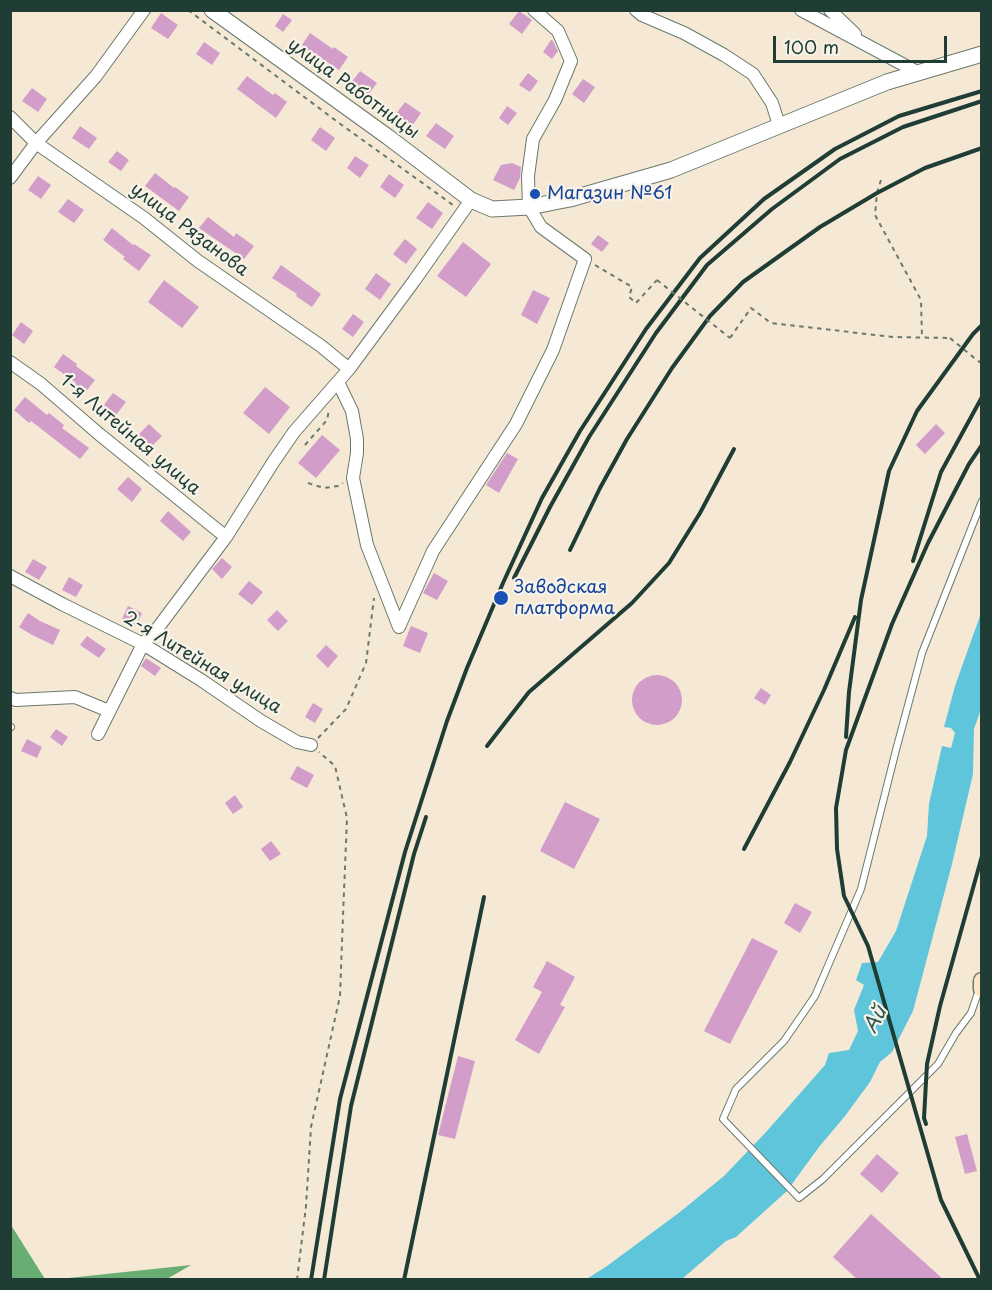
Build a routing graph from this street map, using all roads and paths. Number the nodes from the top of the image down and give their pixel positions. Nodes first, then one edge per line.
1 (144, 10) edge
2 (188, 10) edge
3 (212, 10) edge
4 (534, 10) edge
5 (636, 10) edge
6 (801, 10) edge
7 (830, 10) edge
8 (867, 45) junction
9 (981, 54) edge
10 (919, 72) junction
11 (10, 117) edge
12 (779, 125) junction
13 (36, 143) junction
14 (10, 178) edge
15 (881, 180) dead end
16 (467, 206) junction
17 (529, 207) junction
18 (585, 259) junction
19 (922, 338) junction
20 (10, 362) edge
21 (981, 363) edge
22 (349, 369) junction
23 (335, 385) junction
24 (305, 446) dead end
25 (353, 478) junction
26 (308, 483) dead end
27 (981, 501) edge
28 (226, 537) junction
29 (378, 574) junction
30 (10, 576) edge
31 (142, 644) junction
32 (10, 698) edge
33 (110, 711) junction
34 (98, 734) dead end
35 (311, 745) junction
36 (981, 985) edge
37 (297, 1280) edge

1 - 13 street
2 - 16 path
3 - 16 street, улица Работницы
4 - 17 street
5 - 12 street
6 - 8 street
7 - 8 street
8 - 10 street
9 - 10 street, улица Работницы
10 - 12 street, улица Работницы
11 - 13 street, улица Рязанова
12 - 17 street, улица Работницы
13 - 14 street
13 - 22 street, улица Рязанова
15 - 19 path
16 - 17 street, улица Работницы
16 - 22 street
17 - 18 street
18 - 19 path, bridge
18 - 29 street
19 - 21 path, bridge
20 - 28 street, 1-я Литейная улица
22 - 23 street
23 - 24 path
23 - 25 street
23 - 28 street
25 - 26 path
25 - 29 street
27 - 36 lane
28 - 31 street
29 - 35 path
30 - 31 street, 2-я Литейная улица
31 - 33 street
31 - 35 street, 2-я Литейная улица
32 - 33 street
33 - 34 street
35 - 37 path

